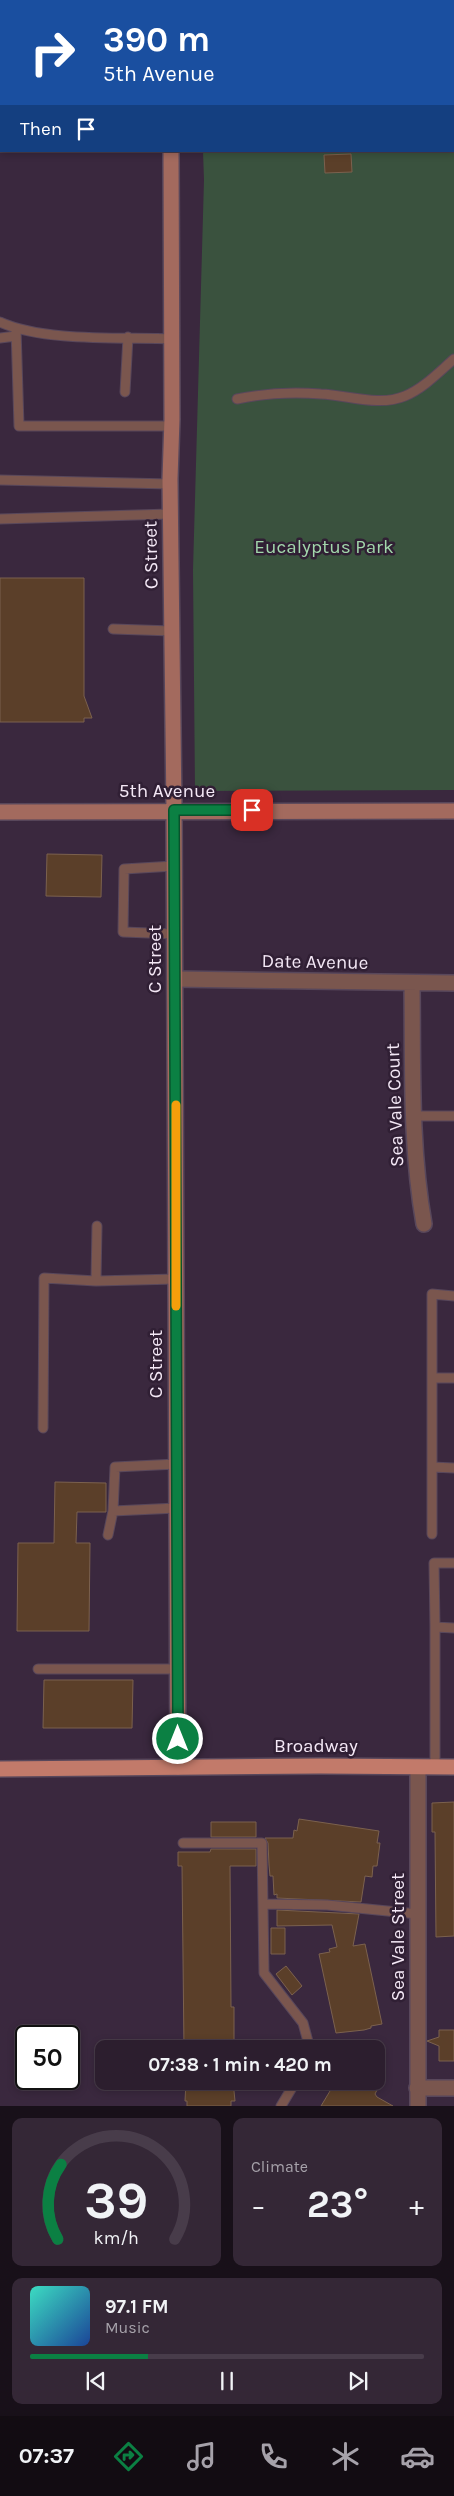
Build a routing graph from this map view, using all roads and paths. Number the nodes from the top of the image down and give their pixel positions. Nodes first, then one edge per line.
1 (171, 152) edge
2 (0, 322) edge
3 (16, 332) junction
4 (128, 337) junction
5 (0, 338) edge
6 (172, 339) junction
7 (454, 359) edge
8 (125, 392) dead end
9 (237, 399) dead end
10 (172, 426) junction
11 (0, 480) edge
12 (170, 484) junction
13 (170, 514) junction
14 (0, 519) edge
15 (113, 629) dead end
16 (172, 631) junction
17 (174, 810) junction
18 (454, 810) edge
19 (0, 812) edge
20 (174, 866) junction
21 (175, 934) junction
22 (175, 979) junction
23 (454, 983) edge
24 (412, 984) junction
25 (414, 1116) junction
26 (454, 1116) edge
27 (424, 1224) dead end
28 (97, 1226) dead end
29 (176, 1279) junction
30 (96, 1281) junction
31 (454, 1296) edge
32 (432, 1378) junction
33 (454, 1378) edge
34 (43, 1428) dead end
35 (177, 1464) junction
36 (432, 1467) junction
37 (454, 1468) edge
38 (177, 1508) junction
39 (113, 1511) junction
40 (108, 1534) dead end
41 (432, 1534) dead end
42 (454, 1563) edge
43 (435, 1627) junction
44 (454, 1628) edge
45 (38, 1669) dead end
46 (177, 1669) junction
47 (178, 1767) junction
48 (418, 1767) junction
49 (435, 1767) junction
50 (454, 1767) edge
51 (0, 1769) edge
52 (183, 1843) dead end
53 (263, 1904) junction
54 (418, 1914) junction
55 (308, 2040) edge
56 (417, 2088) junction
57 (454, 2088) edge
58 (291, 2090) edge
59 (281, 2106) edge
60 (418, 2106) edge

1 - 6 main road, C Street
2 - 3 lane
3 - 4 lane
3 - 5 lane
3 - 10 lane
4 - 6 lane
4 - 8 lane
6 - 10 main road, C Street
7 - 9 lane
10 - 12 main road, C Street
11 - 12 lane
12 - 13 main road, C Street
13 - 14 lane
13 - 16 main road, C Street
15 - 16 lane
16 - 17 main road, C Street
17 - 18 main road, 5th Avenue
17 - 19 main road, 5th Avenue
17 - 20 main road, C Street
20 - 21 main road, C Street
20 - 21 lane
21 - 22 main road, C Street
22 - 24 street, Date Avenue
22 - 29 main road, C Street
23 - 24 street, Date Avenue
24 - 25 street, Sea Vale Court
25 - 26 lane
25 - 27 street, Sea Vale Court
28 - 30 lane
29 - 30 lane
29 - 35 main road, C Street
30 - 34 lane
31 - 32 lane
32 - 33 lane
32 - 36 lane
35 - 38 main road, C Street
35 - 39 lane
36 - 37 lane
36 - 41 lane
38 - 39 lane
38 - 46 main road, C Street
39 - 40 lane
42 - 43 lane
43 - 44 lane
43 - 49 lane
45 - 46 lane
46 - 47 main road, C Street
47 - 48 main road, Broadway
47 - 51 main road, Broadway
48 - 49 main road, Broadway
48 - 54 street, Sea Vale Street
49 - 50 main road, Broadway
52 - 53 lane
53 - 54 lane
53 - 55 lane
54 - 56 street, Sea Vale Street
56 - 57 street
56 - 60 street, Sea Vale Street
58 - 59 lane

